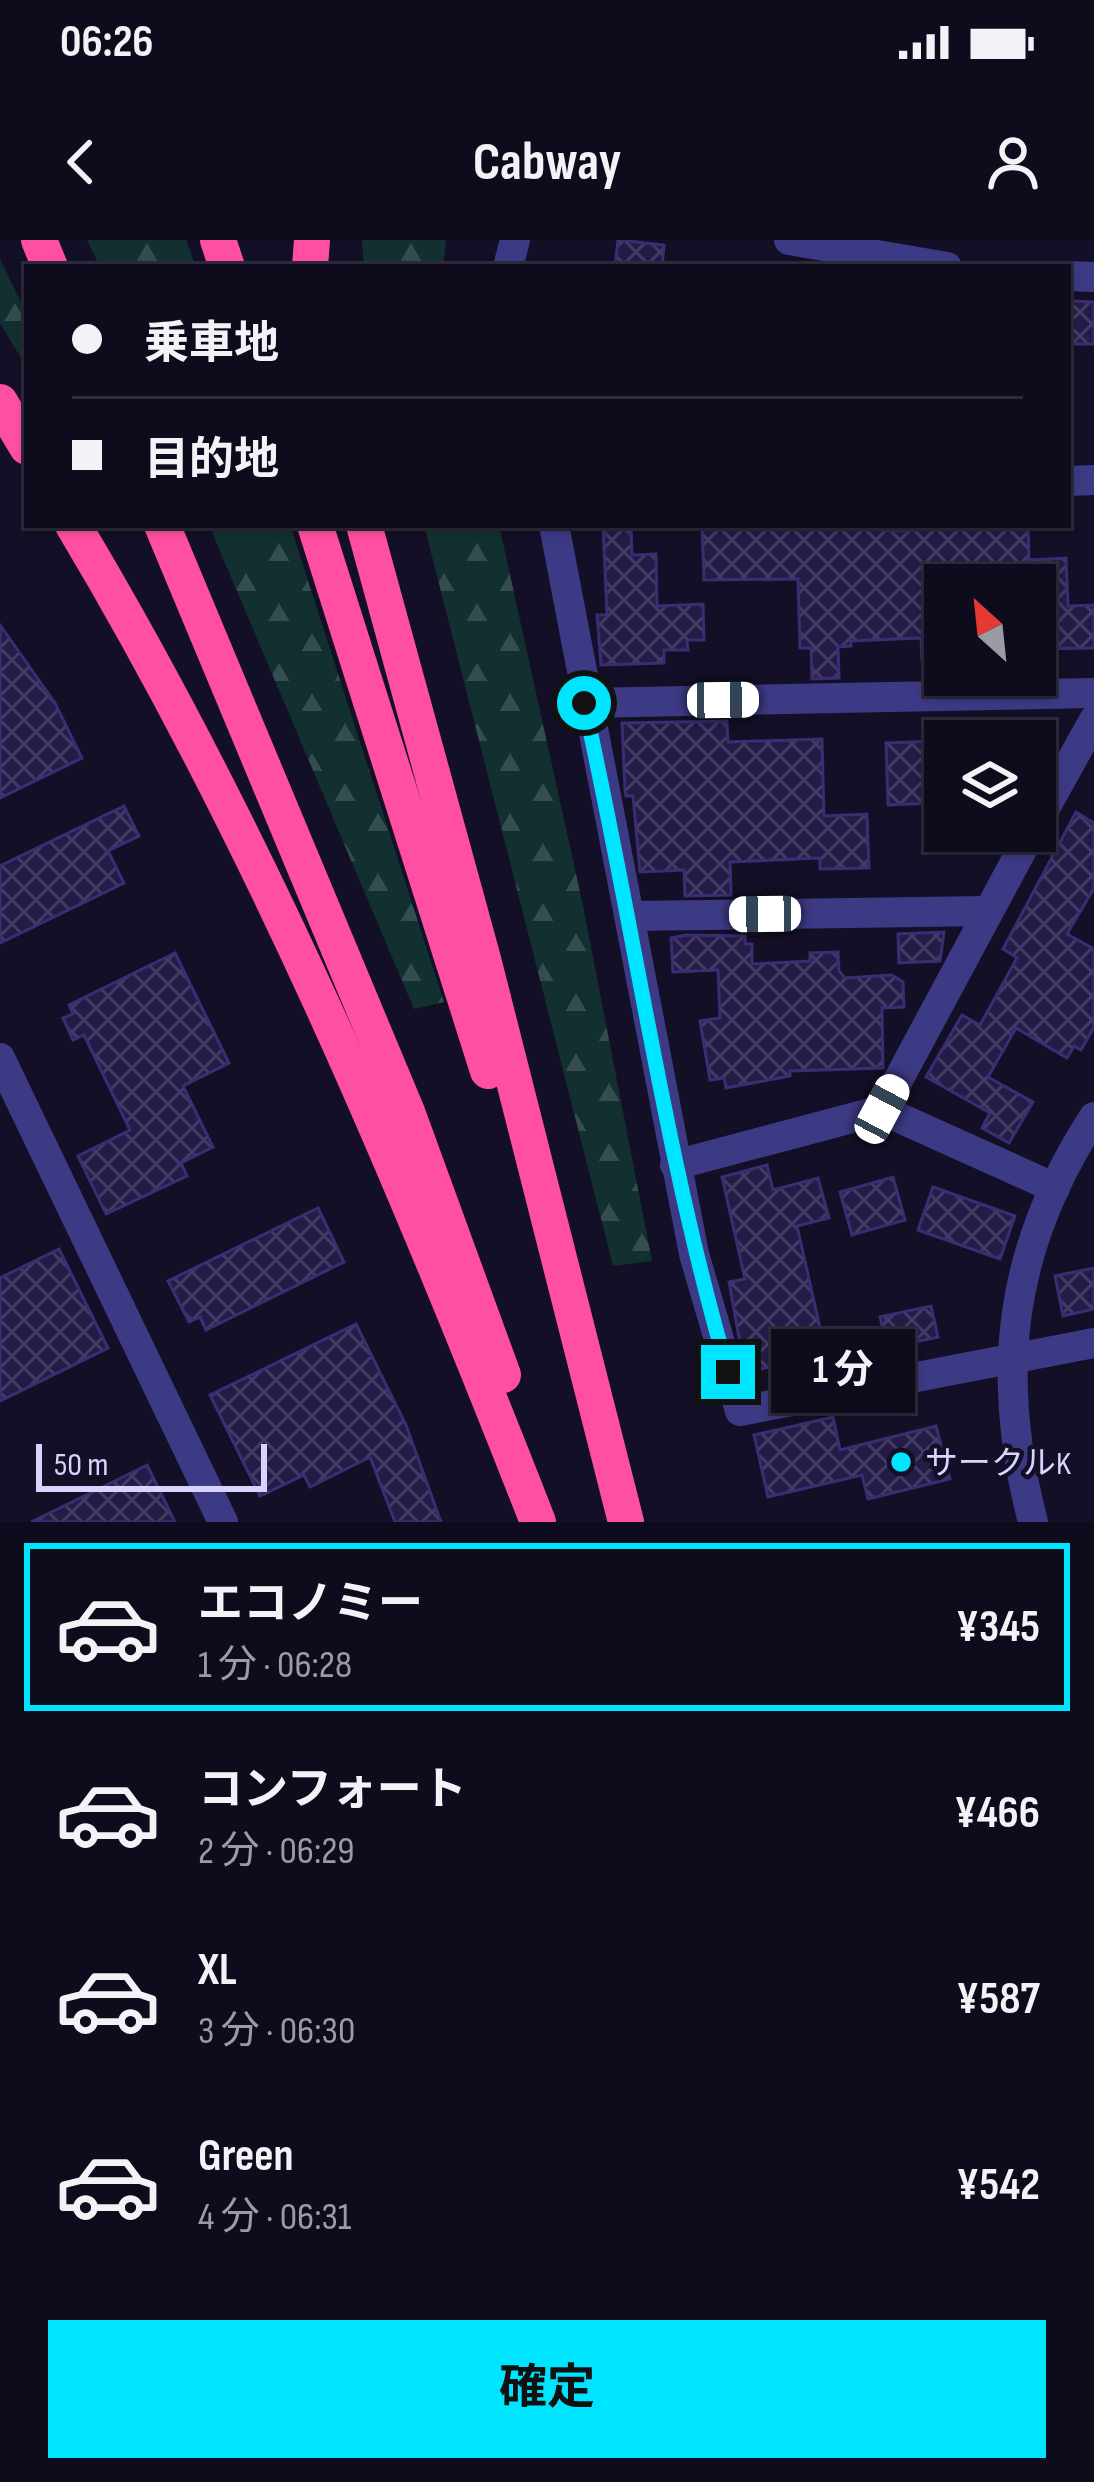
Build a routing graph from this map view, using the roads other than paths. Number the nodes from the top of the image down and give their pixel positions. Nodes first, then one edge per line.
1 (789, 240) edge
2 (929, 264) edge
3 (0, 402) edge
4 (24, 442) edge
5 (76, 528) edge
6 (163, 528) edge
7 (316, 528) edge
8 (365, 528) edge
9 (555, 528) edge
10 (1094, 693) edge
11 (584, 703) junction
12 (1094, 720) edge
13 (1056, 789) edge
14 (1021, 852) edge
15 (988, 910) junction
16 (631, 916) junction
17 (0, 1058) edge
18 (882, 1109) junction
19 (1094, 1117) edge
20 (676, 1165) junction
21 (1055, 1188) junction
22 (1094, 1342) edge
23 (1010, 1359) junction
24 (615, 1480) junction
25 (223, 1522) edge
26 (542, 1522) edge
27 (626, 1522) edge
28 (1033, 1522) edge

1 - 2 street
3 - 4 highway
5 - 26 highway
6 - 26 highway
7 - 24 highway
8 - 24 highway
9 - 11 street
10 - 11 street
11 - 16 street
12 - 13 street
14 - 15 street
15 - 16 street
15 - 18 street
16 - 20 street
17 - 25 street
18 - 20 street
18 - 21 street
19 - 21 street
20 - 23 street
21 - 23 street
22 - 23 street
23 - 28 street
24 - 27 highway

